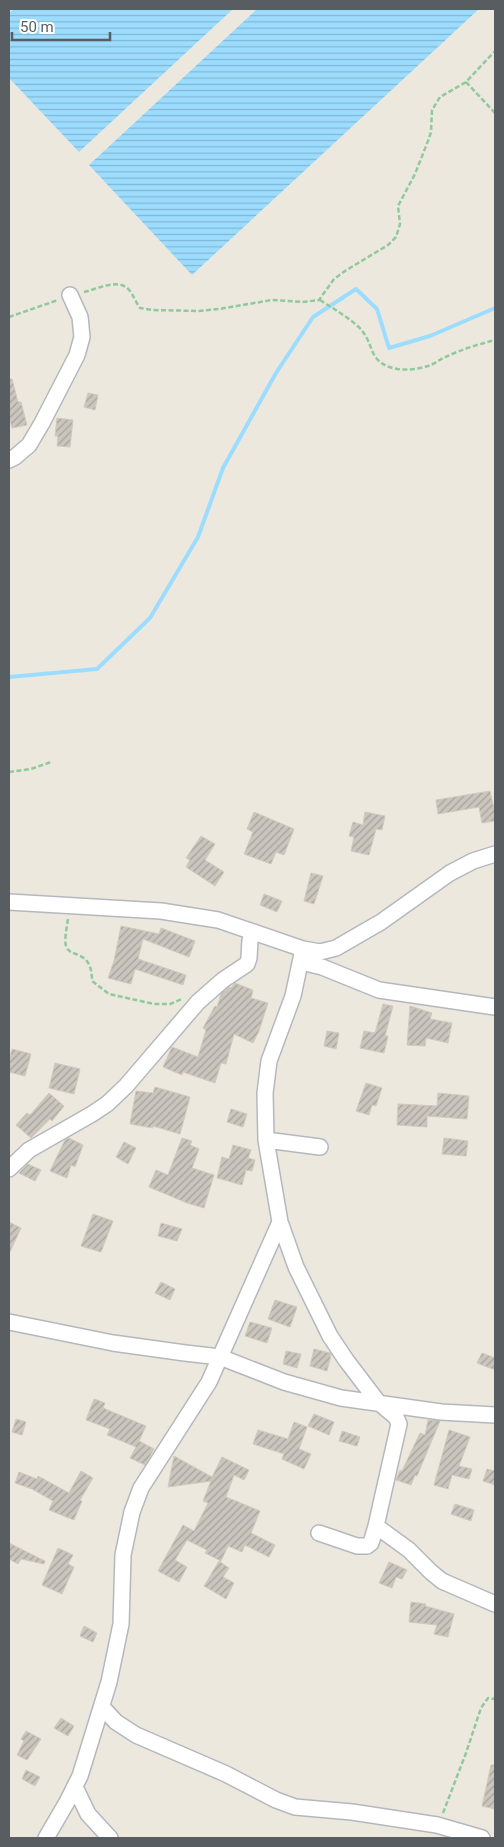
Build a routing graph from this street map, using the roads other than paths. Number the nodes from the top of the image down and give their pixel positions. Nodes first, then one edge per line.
1 (70, 295) road end
2 (9, 460) edge
3 (495, 854) edge
4 (9, 902) edge
5 (254, 932) junction
6 (302, 956) junction
7 (495, 1008) edge
8 (266, 1140) junction
9 (320, 1147) dead end
10 (10, 1164) edge
11 (280, 1222) junction
12 (9, 1322) edge
13 (220, 1357) junction
14 (378, 1402) junction
15 (495, 1415) edge
16 (376, 1526) junction
17 (319, 1533) dead end
18 (495, 1604) edge
19 (102, 1707) junction
20 (75, 1786) junction
21 (46, 1838) edge
22 (110, 1838) edge
23 (482, 1838) edge

1 - 2 street
3 - 6 street
4 - 5 street
5 - 6 street
5 - 10 street
6 - 7 street
6 - 8 street
8 - 9 street
8 - 11 street
11 - 13 street
11 - 14 street
12 - 13 street
13 - 14 street
13 - 19 street
14 - 15 street
14 - 16 street
16 - 17 street
16 - 18 street
19 - 20 street
19 - 23 street
20 - 21 street
20 - 22 street

